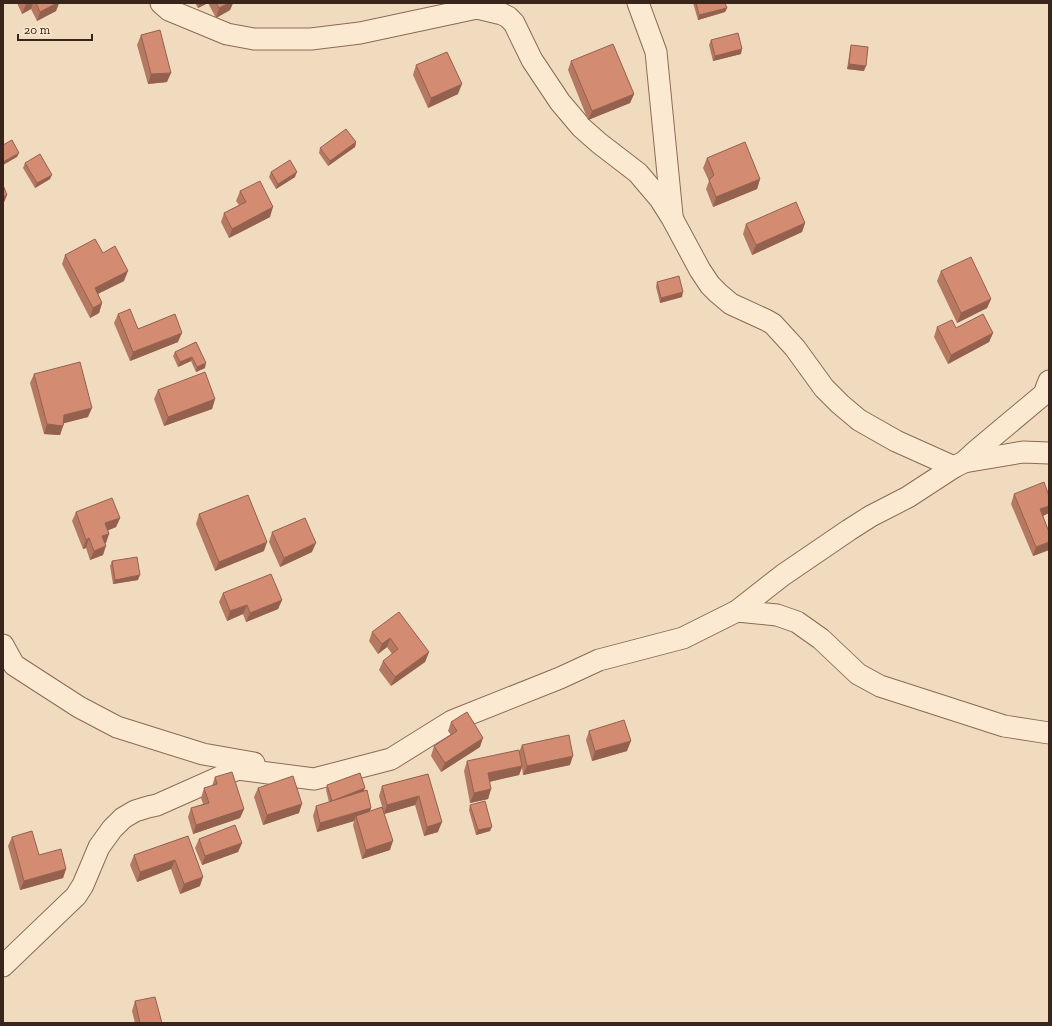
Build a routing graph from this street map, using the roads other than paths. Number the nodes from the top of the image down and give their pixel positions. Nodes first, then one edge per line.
1 (161, 3) edge
2 (638, 3) edge
3 (672, 218) junction
4 (1049, 381) edge
5 (1049, 453) edge
6 (959, 464) junction
7 (737, 611) junction
8 (3, 645) edge
9 (1049, 733) edge
10 (326, 776) junction
11 (4, 968) edge

1 - 3 street
2 - 3 street
3 - 6 street
4 - 6 street
5 - 6 street
6 - 7 street
7 - 9 street
7 - 10 street
8 - 10 street
10 - 11 street

